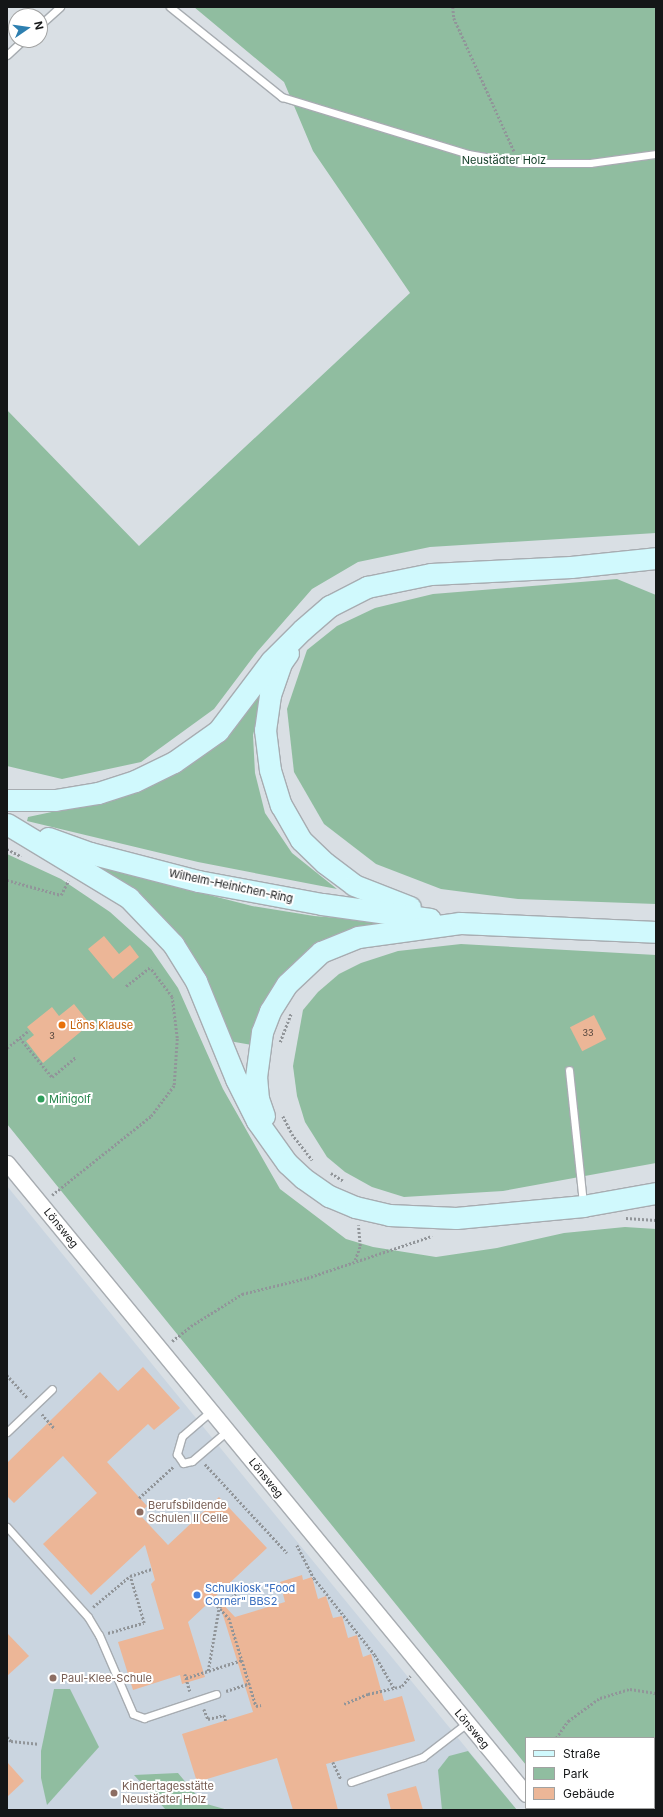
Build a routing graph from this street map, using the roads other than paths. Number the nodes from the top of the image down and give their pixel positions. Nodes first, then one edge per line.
1 (60, 7) edge
2 (170, 7) edge
3 (48, 18) edge
4 (14, 48) edge
5 (7, 55) edge
6 (656, 154) edge
7 (656, 558) edge
8 (571, 567) junction
9 (656, 571) edge
10 (302, 630) junction
11 (7, 800) edge
12 (7, 824) edge
13 (460, 923) junction
14 (656, 932) edge
15 (569, 1070) dead end
16 (287, 1162) junction
17 (7, 1163) edge
18 (656, 1193) edge
19 (656, 1204) edge
20 (583, 1206) junction
21 (615, 1210) junction
22 (52, 1389) dead end
23 (211, 1411) junction
24 (227, 1431) junction
25 (7, 1432) edge
26 (7, 1527) edge
27 (216, 1694) road end
28 (467, 1723) junction
29 (351, 1782) road end
30 (525, 1793) edge

1 - 3 lane
2 - 6 lane
4 - 5 lane
7 - 8 main road
8 - 9 main road
8 - 10 main road
10 - 11 main road
10 - 13 main road
12 - 13 main road, Wilhelm-Heinichen-Ring
12 - 16 main road
13 - 14 main road
13 - 16 main road
15 - 20 lane
16 - 20 main road
17 - 23 street, Lönsweg
18 - 21 main road
19 - 21 main road
20 - 21 main road
22 - 25 lane
23 - 24 street, Lönsweg
23 - 24 lane
24 - 28 street, Lönsweg
26 - 27 lane
28 - 29 lane
28 - 30 street, Lönsweg

